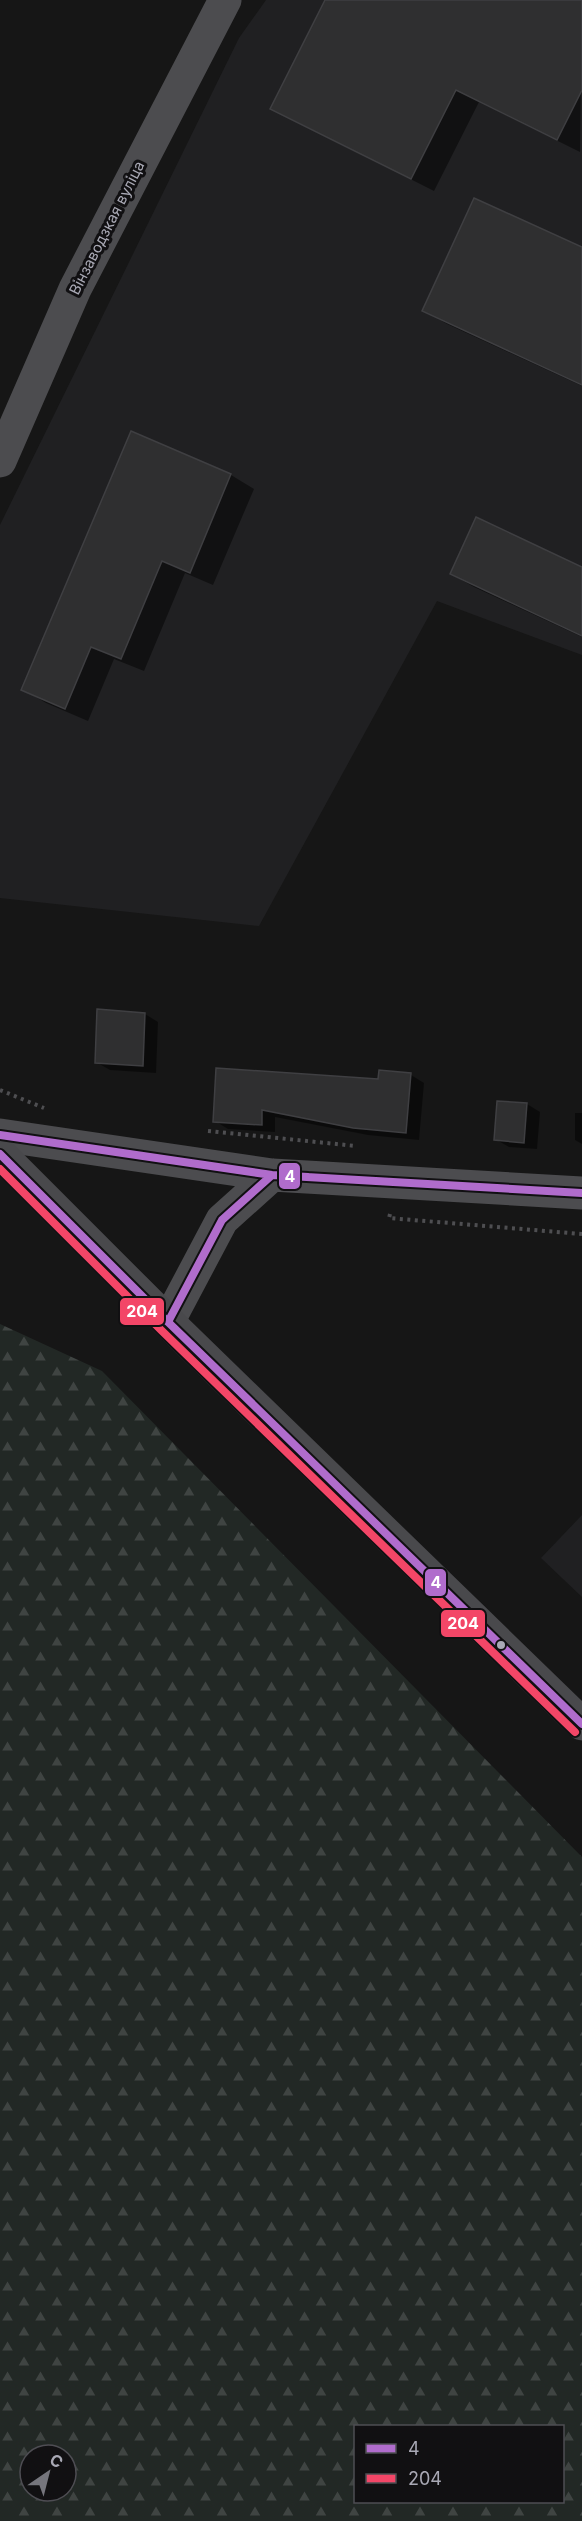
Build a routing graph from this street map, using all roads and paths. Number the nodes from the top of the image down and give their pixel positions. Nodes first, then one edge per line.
1 (225, 0) edge
2 (0, 461) edge
3 (0, 1135) edge
4 (0, 1154) edge
5 (272, 1175) junction
6 (582, 1193) edge
7 (168, 1322) junction
8 (582, 1724) edge

1 - 2 street, Вінзаводзкая вуліца
3 - 5 street
4 - 7 main road
5 - 6 street
5 - 7 street
7 - 8 main road

